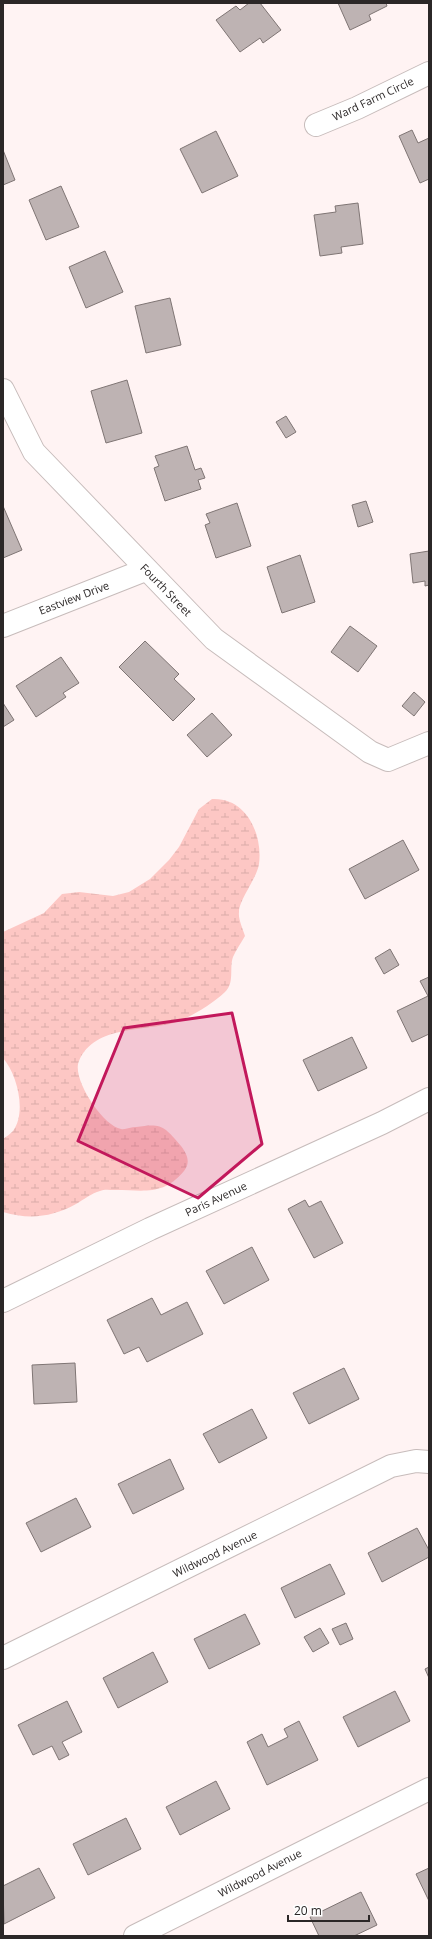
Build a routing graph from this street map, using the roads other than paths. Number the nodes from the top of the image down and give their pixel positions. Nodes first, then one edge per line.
1 (429, 73) edge
2 (316, 125) dead end
3 (3, 390) edge
4 (146, 570) junction
5 (3, 626) edge
6 (429, 743) edge
7 (429, 1099) edge
8 (3, 1301) edge
9 (429, 1462) edge
10 (3, 1658) edge
11 (429, 1789) edge
12 (135, 1936) edge

1 - 2 street, Ward Farm Circle
3 - 4 street, Fourth Street
4 - 5 street, Eastview Drive
4 - 6 street, Fourth Street
7 - 8 street, Paris Avenue
9 - 10 street, Wildwood Avenue
11 - 12 street, Wildwood Avenue

